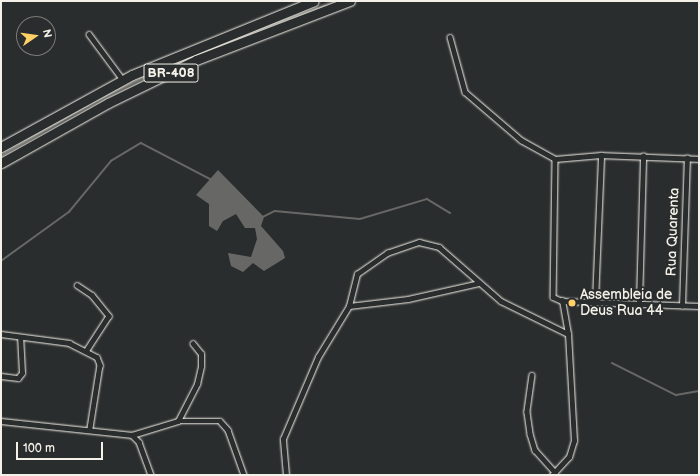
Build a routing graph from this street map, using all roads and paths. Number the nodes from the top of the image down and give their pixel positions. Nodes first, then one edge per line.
1 (314, 1) edge
2 (350, 1) edge
3 (89, 34) dead end
4 (450, 37) dead end
5 (123, 80) junction
6 (71, 107) junction
7 (1, 142) edge
8 (1, 147) edge
9 (601, 155) junction
10 (643, 156) junction
11 (687, 158) junction
12 (555, 159) junction
13 (699, 159) edge
14 (1, 164) edge
15 (479, 283) junction
16 (77, 285) dead end
17 (562, 301) junction
18 (595, 301) junction
19 (639, 303) junction
20 (349, 306) junction
21 (682, 306) junction
22 (699, 306) edge
23 (1, 334) edge
24 (568, 334) junction
25 (20, 338) junction
26 (193, 344) dead end
27 (87, 350) junction
28 (532, 375) dead end
29 (1, 376) edge
30 (1, 421) edge
31 (178, 421) junction
32 (90, 428) junction
33 (132, 435) junction
34 (553, 473) edge
35 (151, 475) edge
36 (244, 475) edge
37 (286, 475) edge

1 - 5 highway, BR-408
2 - 14 highway, BR-408
3 - 5 street
4 - 12 street
5 - 6 highway, BR-408
6 - 7 highway
6 - 8 highway, BR-408
9 - 10 street
9 - 12 street
9 - 18 street
10 - 11 street
10 - 19 street
11 - 13 street
11 - 21 street, Rua Quarenta
12 - 17 street
15 - 20 street
15 - 20 street
15 - 24 street
16 - 27 street
17 - 18 street
17 - 24 street
18 - 19 street
19 - 21 street
20 - 37 street
21 - 22 street
23 - 25 street
24 - 34 street
25 - 27 street
25 - 29 street
26 - 31 street
27 - 32 street
28 - 34 street
30 - 32 street
31 - 33 street
31 - 36 street
32 - 33 street
33 - 35 street

